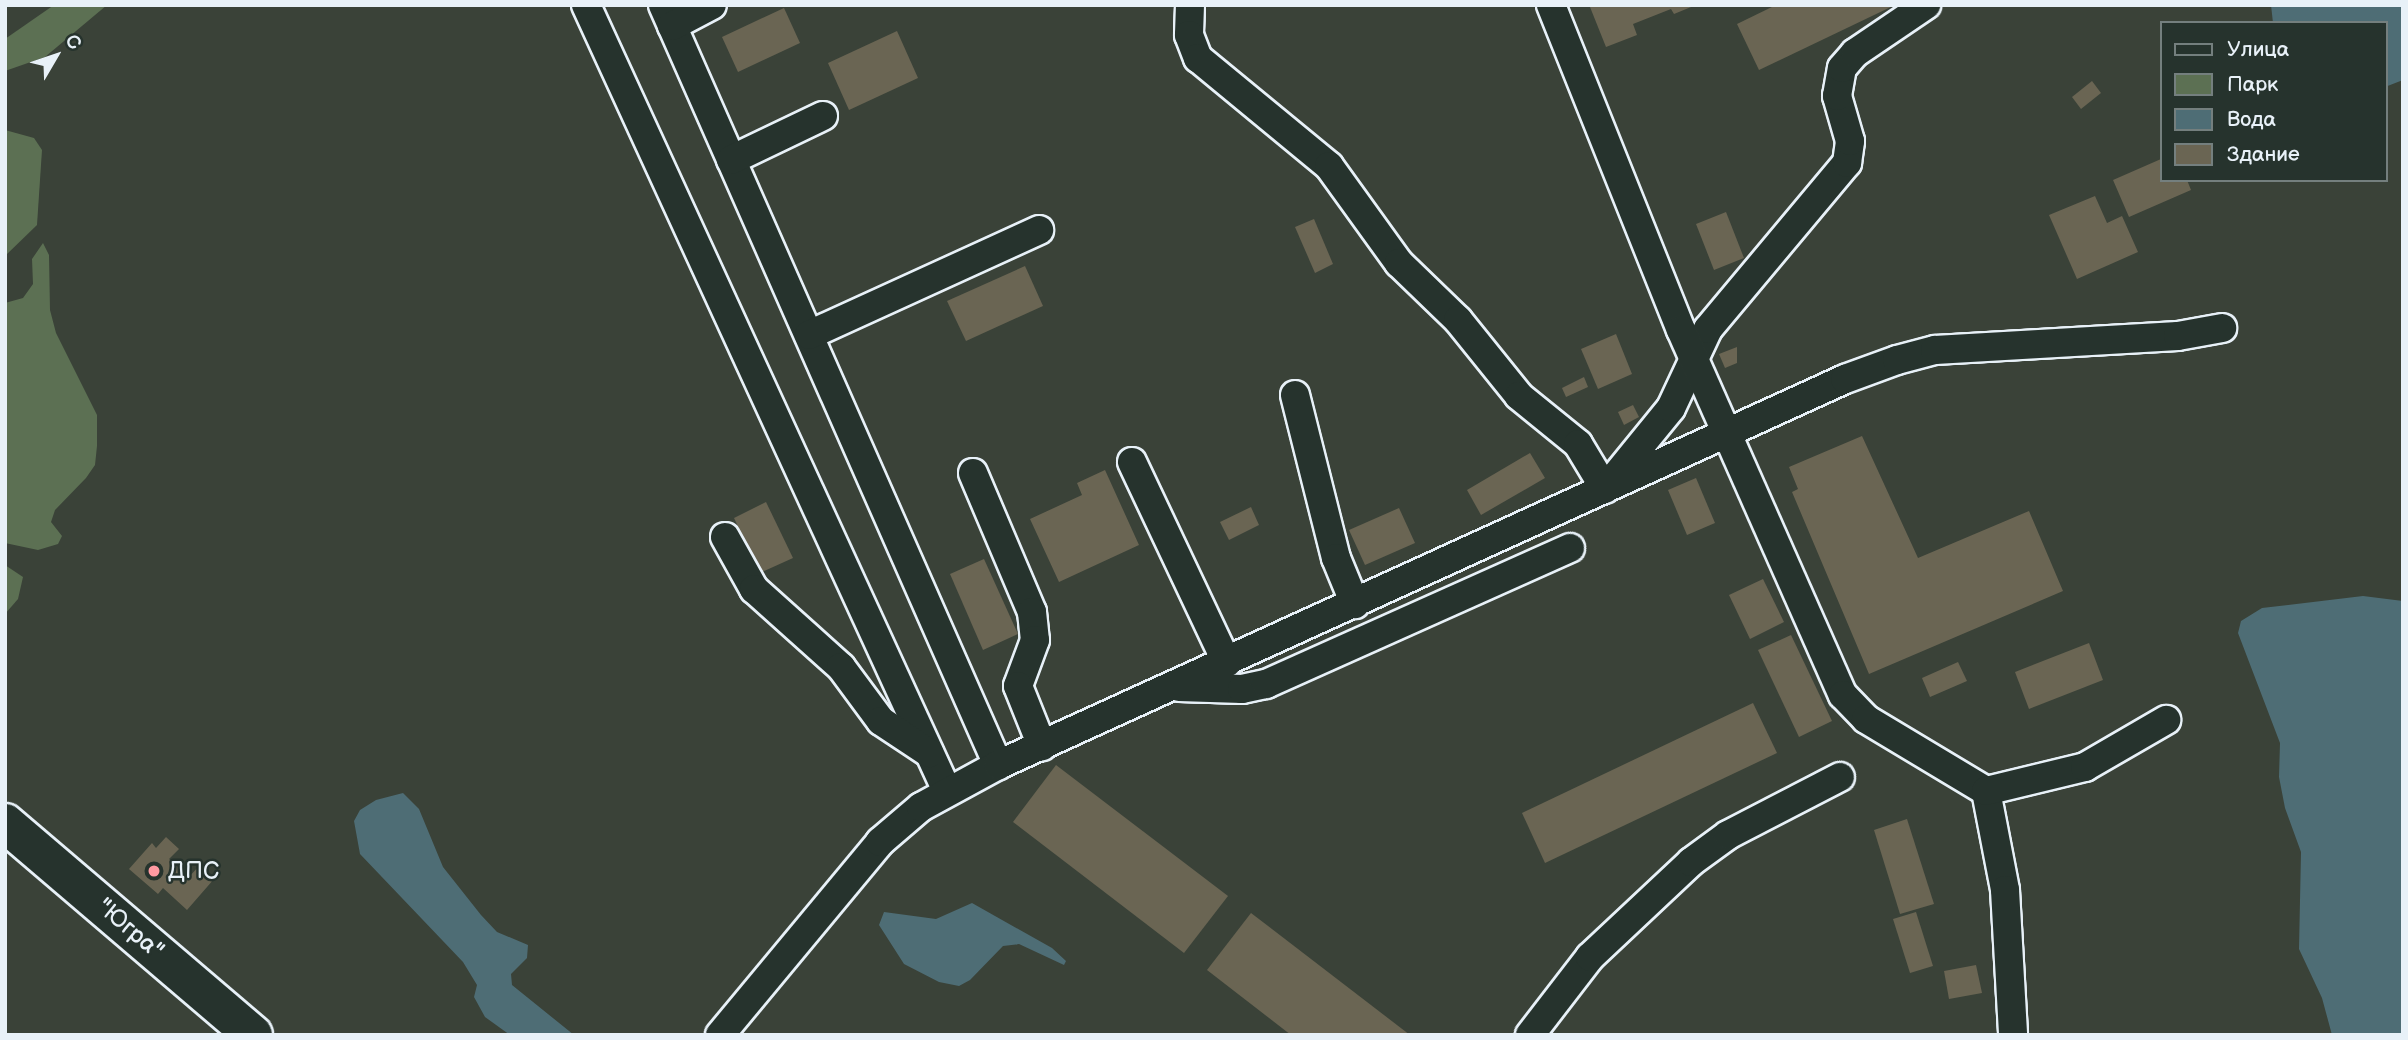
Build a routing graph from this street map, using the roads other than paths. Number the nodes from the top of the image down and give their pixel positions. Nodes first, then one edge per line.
1 (586, 5) edge
2 (712, 5) edge
3 (1190, 5) edge
4 (1551, 5) edge
5 (1926, 5) edge
6 (667, 15) edge
7 (823, 116) dead end
8 (731, 160) junction
9 (1039, 230) dead end
10 (2222, 328) dead end
11 (809, 335) junction
12 (1696, 361) junction
13 (1295, 395) dead end
14 (1728, 436) junction
15 (1132, 462) dead end
16 (973, 473) dead end
17 (1605, 489) junction
18 (725, 537) dead end
19 (1570, 548) dead end
20 (1355, 604) junction
21 (1227, 663) junction
22 (1173, 687) junction
23 (2166, 720) dead end
24 (1042, 746) junction
25 (930, 753) junction
26 (998, 765) junction
27 (1840, 777) dead end
28 (947, 791) junction
29 (1986, 791) junction
30 (5, 823) edge
31 (253, 1035) edge
32 (720, 1035) edge
33 (1530, 1035) edge
34 (2013, 1035) edge

1 - 25 street
2 - 6 street
3 - 17 street
4 - 12 street
5 - 12 street
6 - 8 street
7 - 8 street
8 - 11 street
9 - 11 street
10 - 14 street
11 - 26 street
12 - 14 street
12 - 17 street
13 - 20 street
14 - 17 street
14 - 29 street
15 - 21 street
16 - 24 street
17 - 20 street
18 - 25 street
19 - 22 street
20 - 21 street
21 - 22 street
22 - 24 street
23 - 29 street
24 - 26 street
25 - 28 street
26 - 28 street
27 - 33 street
28 - 32 street
29 - 34 street
30 - 31 highway, "Югра"

